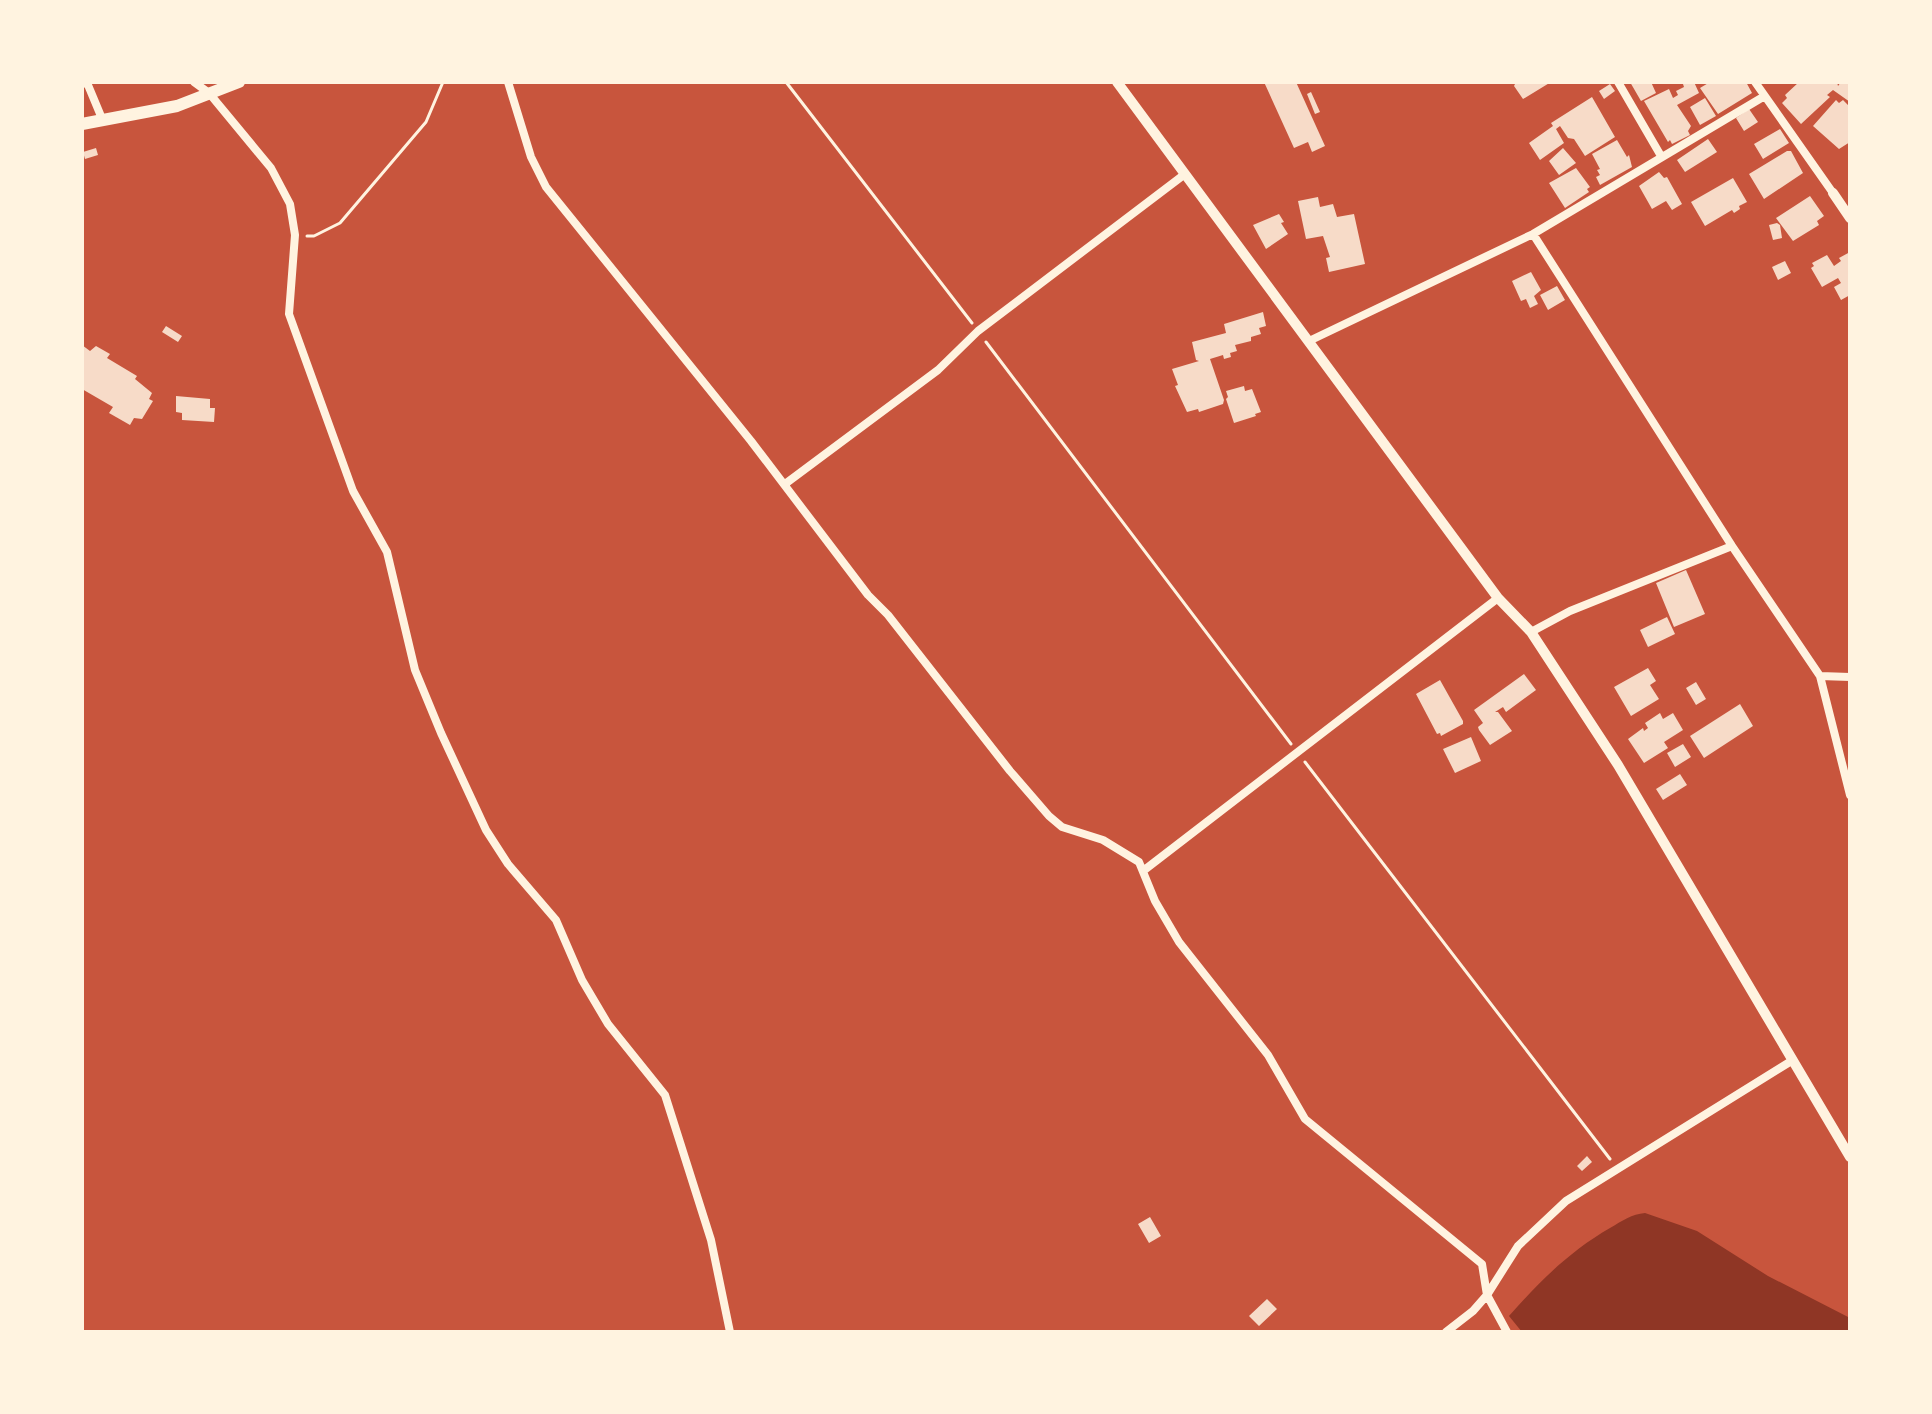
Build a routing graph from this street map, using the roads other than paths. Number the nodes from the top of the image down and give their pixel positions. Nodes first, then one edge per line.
1 (83, 82) edge
2 (194, 82) edge
3 (239, 82) edge
4 (508, 82) edge
5 (1117, 82) edge
6 (1618, 82) edge
7 (1755, 82) edge
8 (209, 93) junction
9 (1763, 97) junction
10 (103, 121) junction
11 (82, 124) edge
12 (1661, 156) junction
13 (1185, 174) junction
14 (1833, 193) joint
15 (1850, 218) edge
16 (1533, 234) junction
17 (1309, 341) junction
18 (785, 484) junction
19 (1732, 546) junction
20 (1498, 598) junction
21 (1531, 632) junction
22 (1820, 676) junction
23 (1850, 677) edge
24 (1850, 795) edge
25 (1143, 871) junction
26 (1793, 1060) junction
27 (1850, 1157) edge
28 (1487, 1295) junction
29 (730, 1332) edge
30 (1446, 1332) edge
31 (1507, 1332) edge

1 - 10 street
2 - 8 street
3 - 8 main road
4 - 18 street
5 - 13 street
6 - 12 street
7 - 9 street
8 - 10 main road
8 - 29 street
9 - 12 street
9 - 14 street
10 - 11 main road
12 - 16 street
13 - 17 street
13 - 18 street
14 - 15 street
16 - 17 street
16 - 19 street
17 - 20 street
18 - 25 street
19 - 21 street
19 - 22 street
20 - 21 street
20 - 25 street
21 - 26 street
22 - 23 street
22 - 24 street
25 - 28 street
26 - 27 street
26 - 28 street
28 - 30 street
28 - 31 street

